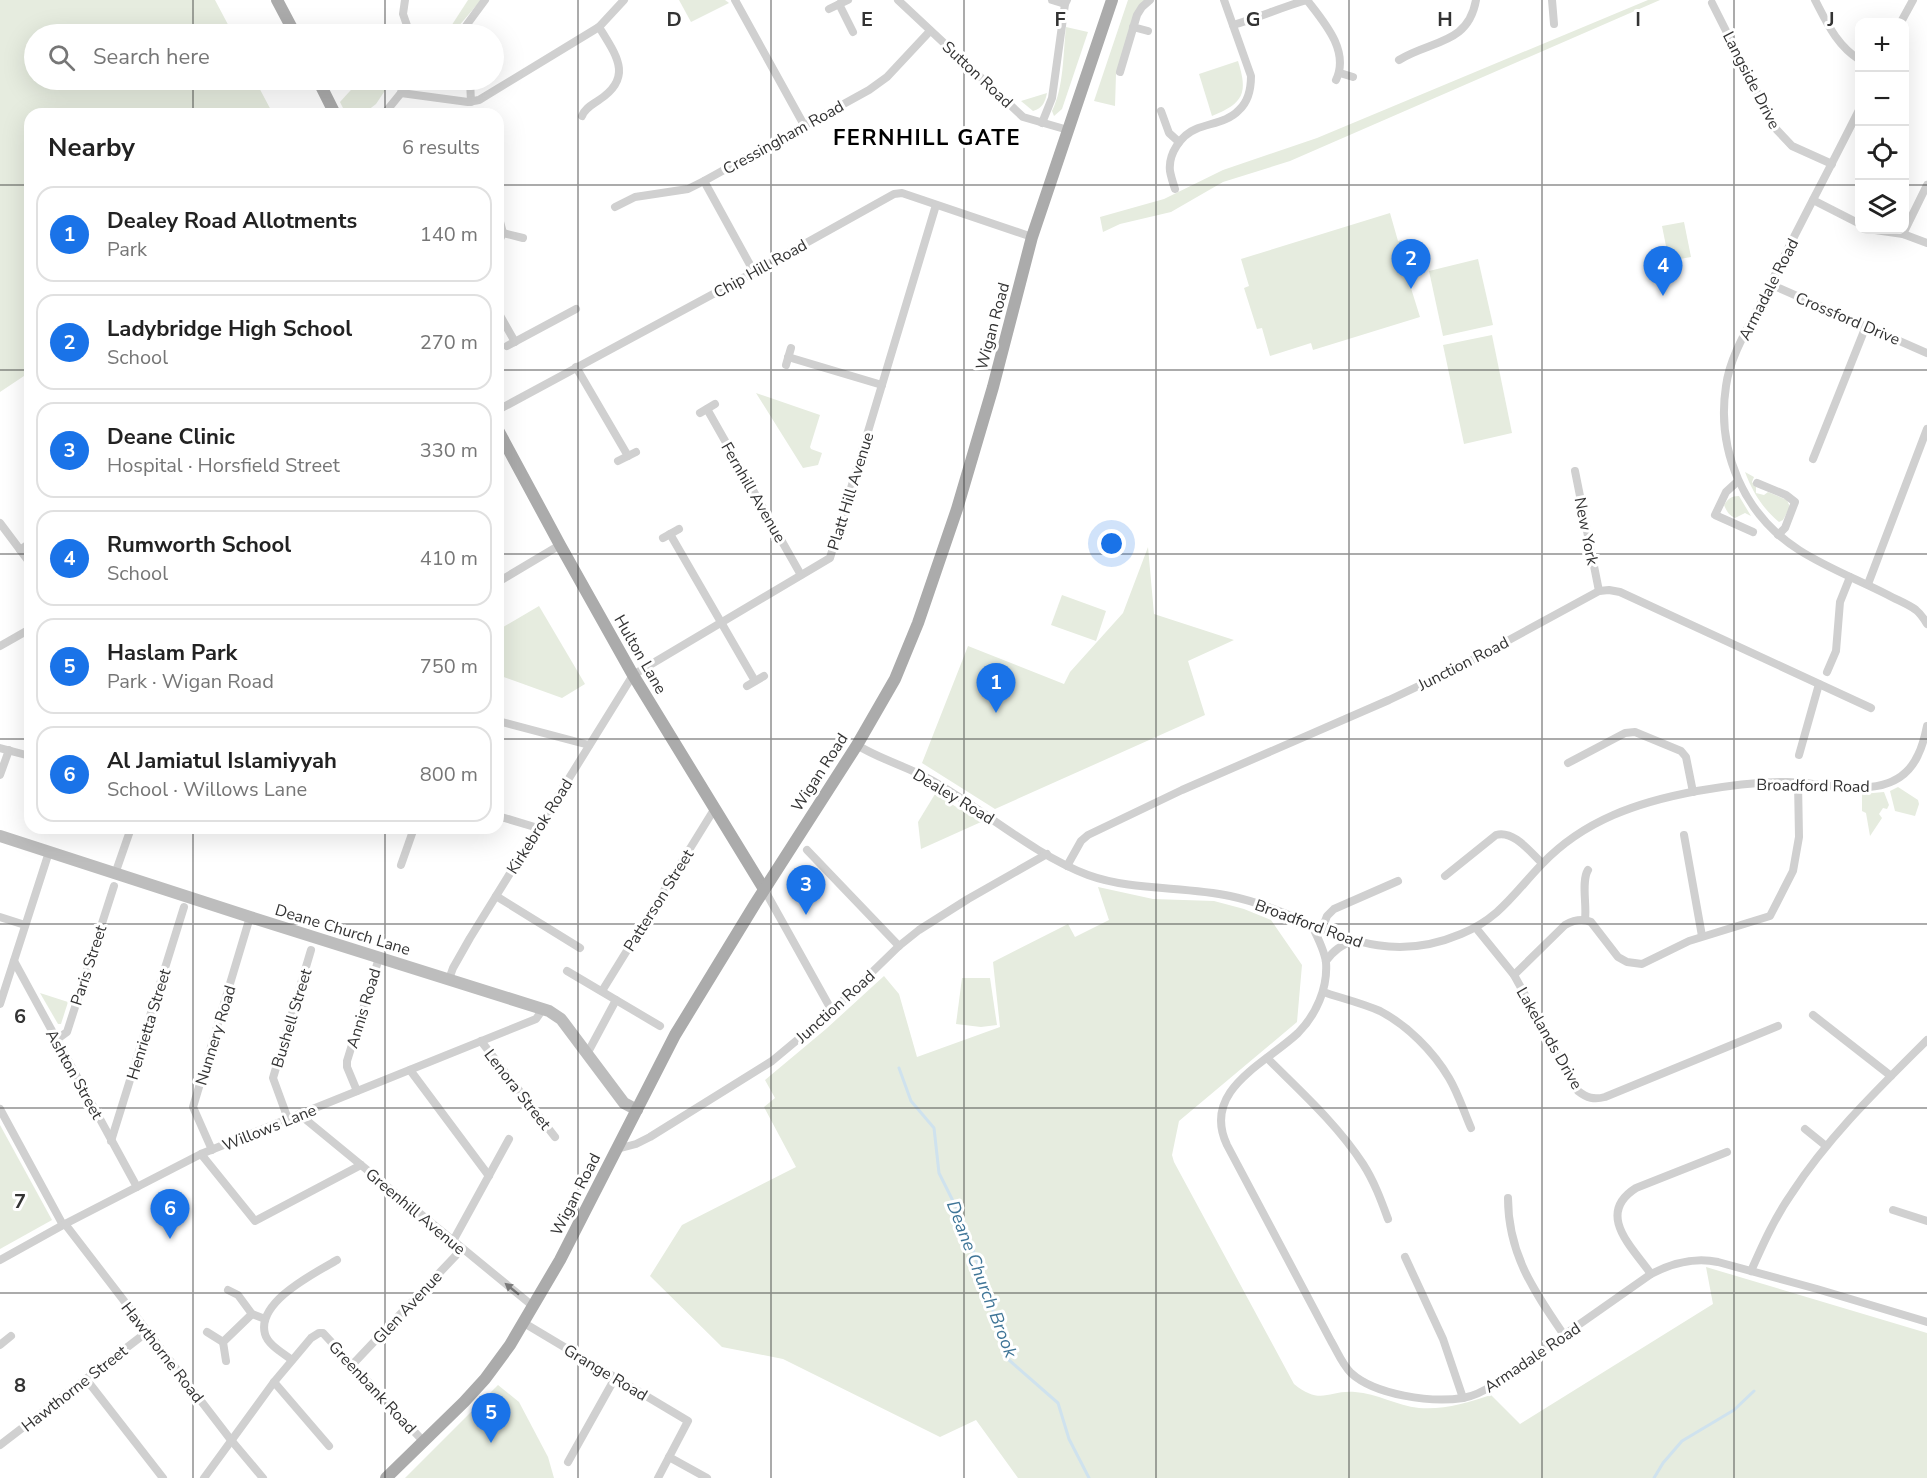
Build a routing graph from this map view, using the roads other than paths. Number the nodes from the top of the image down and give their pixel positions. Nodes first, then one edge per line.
1 (277, 0) edge
2 (405, 0) edge
3 (485, 0) edge
4 (624, 0) edge
5 (735, 0) edge
6 (898, 0) edge
7 (1052, 0) edge
8 (1112, 0) edge
9 (1150, 0) edge
10 (1224, 0) edge
11 (1307, 0) edge
12 (1476, 0) edge
13 (1552, 0) edge
14 (1815, 0) edge
15 (1913, 0) edge
16 (843, 2) edge
17 (1066, 2) edge
18 (1712, 3) dead end
19 (829, 9) dead end
20 (1903, 18) edge
21 (290, 24) edge
22 (406, 24) edge
23 (467, 24) edge
24 (1554, 24) dead end
25 (1233, 25) junction
26 (599, 27) junction
27 (1134, 27) junction
28 (930, 31) junction
29 (1148, 31) dead end
30 (853, 32) dead end
31 (1855, 56) edge
32 (1399, 60) dead end
33 (1120, 72) dead end
34 (1353, 77) dead end
35 (504, 86) edge
36 (322, 90) edge
37 (401, 90) edge
38 (470, 90) edge
39 (498, 90) edge
40 (400, 93) junction
41 (471, 102) junction
42 (329, 108) edge
43 (389, 108) edge
44 (1161, 111) dead end
45 (582, 116) dead end
46 (1855, 118) edge
47 (1042, 123) junction
48 (804, 125) junction
49 (1166, 125) junction
50 (1157, 129) dead end
51 (1068, 130) junction
52 (1179, 142) junction
53 (1832, 164) junction
54 (704, 181) junction
55 (1927, 185) edge
56 (1175, 189) dead end
57 (1813, 200) junction
58 (936, 205) junction
59 (615, 207) dead end
60 (1855, 221) edge
61 (1909, 222) edge
62 (504, 233) edge
63 (1903, 234) edge
64 (523, 237) dead end
65 (1032, 237) junction
66 (1927, 243) edge
67 (754, 272) junction
68 (1770, 284) junction
69 (576, 309) dead end
70 (1866, 326) junction
71 (504, 327) edge
72 (1927, 352) edge
73 (788, 357) dead end
74 (576, 367) junction
75 (882, 385) junction
76 (504, 407) edge
77 (708, 408) dead end
78 (1927, 429) edge
79 (504, 441) edge
80 (1813, 459) dead end
81 (618, 461) dead end
82 (1575, 471) dead end
83 (1738, 481) junction
84 (1756, 483) dead end
85 (0, 523) edge
86 (679, 529) dead end
87 (1753, 532) dead end
88 (1778, 536) junction
89 (560, 545) junction
90 (24, 547) edge
91 (20, 550) junction
92 (24, 555) edge
93 (801, 575) junction
94 (1850, 577) junction
95 (504, 578) edge
96 (1868, 584) junction
97 (1599, 591) junction
98 (722, 622) junction
99 (1927, 624) edge
100 (24, 632) edge
101 (0, 646) edge
102 (1827, 672) dead end
103 (633, 675) junction
104 (764, 675) dead end
105 (755, 681) junction
106 (1819, 684) junction
107 (747, 686) dead end
108 (1871, 708) dead end
109 (504, 723) edge
110 (1927, 726) edge
111 (589, 745) junction
112 (857, 745) junction
113 (4, 749) edge
114 (24, 754) edge
115 (1799, 755) dead end
116 (1568, 763) dead end
117 (0, 776) edge
118 (1798, 782) junction
119 (1694, 792) junction
120 (715, 808) junction
121 (504, 818) edge
122 (538, 828) junction
123 (130, 834) edge
124 (412, 834) edge
125 (1684, 834) dead end
126 (0, 836) edge
127 (807, 850) dead end
128 (49, 852) junction
129 (1047, 854) junction
130 (1542, 863) junction
131 (401, 865) dead end
132 (835, 865) dead end
133 (1067, 866) junction
134 (1588, 870) dead end
135 (828, 872) junction
136 (1445, 876) dead end
137 (114, 880) junction
138 (1398, 881) dead end
139 (764, 889) junction
140 (496, 897) junction
141 (184, 907) dead end
142 (0, 917) edge
143 (250, 917) junction
144 (1585, 919) junction
145 (1311, 924) junction
146 (25, 925) junction
147 (1322, 928) junction
148 (1476, 928) junction
149 (1702, 936) junction
150 (1355, 941) junction
151 (899, 946) junction
152 (580, 948) dead end
153 (311, 950) dead end
154 (379, 958) junction
155 (14, 961) junction
156 (1326, 961) junction
157 (567, 971) dead end
158 (1514, 975) junction
159 (449, 979) junction
160 (602, 991) junction
161 (1323, 993) junction
162 (616, 1000) junction
163 (0, 1004) edge
164 (543, 1009) junction
165 (832, 1011) junction
166 (1813, 1015) dead end
167 (660, 1026) dead end
168 (1778, 1026) dead end
169 (56, 1040) junction
170 (1927, 1040) edge
171 (481, 1041) junction
172 (587, 1054) junction
173 (1266, 1058) junction
174 (410, 1070) junction
175 (1891, 1076) junction
176 (357, 1091) junction
177 (0, 1109) edge
178 (637, 1110) junction
179 (300, 1114) junction
180 (288, 1119) junction
181 (1471, 1128) dead end
182 (1805, 1129) dead end
183 (555, 1137) dead end
184 (509, 1139) dead end
185 (111, 1141) junction
186 (1826, 1146) junction
187 (617, 1149) junction
188 (212, 1150) junction
189 (1727, 1152) dead end
190 (201, 1154) junction
191 (361, 1165) junction
192 (489, 1176) junction
193 (137, 1187) junction
194 (1508, 1198) dead end
195 (1893, 1210) dead end
196 (1388, 1219) dead end
197 (1927, 1221) edge
198 (64, 1224) junction
199 (453, 1241) junction
200 (462, 1249) junction
201 (1405, 1257) dead end
202 (321, 1258) dead end
203 (0, 1260) edge
204 (337, 1260) dead end
205 (326, 1267) junction
206 (1751, 1271) junction
207 (1652, 1274) junction
208 (228, 1290) dead end
209 (534, 1307) junction
210 (252, 1314) junction
211 (265, 1319) junction
212 (1927, 1322) edge
213 (524, 1323) junction
214 (147, 1332) junction
215 (207, 1332) dead end
216 (1564, 1335) junction
217 (11, 1336) dead end
218 (223, 1342) junction
219 (0, 1345) edge
220 (292, 1360) junction
221 (226, 1361) dead end
222 (352, 1365) junction
223 (615, 1378) junction
224 (86, 1379) junction
225 (274, 1382) junction
226 (1463, 1398) junction
227 (231, 1440) junction
228 (423, 1441) junction
229 (0, 1445) edge
230 (329, 1446) dead end
231 (669, 1457) junction
232 (568, 1462) dead end
233 (163, 1478) edge
234 (204, 1478) edge
235 (263, 1478) edge
236 (386, 1478) edge
237 (658, 1478) edge
238 (707, 1478) edge

1 - 21 main road
2 - 22 street
3 - 23 street
4 - 26 street
5 - 48 street
6 - 28 street, Sutton Road
7 - 17 street
8 - 51 main road, Wigan Road
9 - 27 street
10 - 25 street
11 - 25 street
11 - 34 street
12 - 32 street
13 - 24 street
14 - 31 street
15 - 20 street
16 - 19 street
16 - 30 street
17 - 47 street
18 - 53 street, Langside Drive
25 - 52 street
26 - 35 street
26 - 45 street
27 - 29 street
27 - 33 street
28 - 47 street, Sutton Road
28 - 48 street, Cressingham Road
36 - 42 main road
37 - 40 street
38 - 41 street
39 - 41 street
40 - 41 street
40 - 43 street
44 - 49 street
46 - 53 street, Armadale Road
47 - 51 street, Sutton Road
48 - 54 street, Cressingham Road
49 - 50 street
49 - 52 street
51 - 65 main road, Wigan Road
52 - 56 street
53 - 57 street, Armadale Road
54 - 59 street, Cressingham Road
54 - 67 street
55 - 61 street
57 - 60 street
57 - 68 street, Armadale Road
58 - 65 street, Chip Hill Road
58 - 67 street, Chip Hill Road
58 - 75 street, Platt Hill Avenue
62 - 64 street
63 - 66 street
65 - 112 main road, Wigan Road
67 - 74 street, Chip Hill Road
68 - 70 street, Crossford Drive
68 - 83 street, Armadale Road
69 - 71 street
70 - 72 street, Crossford Drive
70 - 80 street
73 - 75 street
74 - 76 street, Chip Hill Road
74 - 81 street
75 - 93 street, Platt Hill Avenue
77 - 93 street, Fernhill Avenue
78 - 96 street
79 - 89 main road, Hulton Lane
82 - 97 street, New York
83 - 87 street
83 - 88 street, Armadale Road
84 - 88 street
85 - 91 street
86 - 98 street
88 - 94 street, Armadale Road
89 - 95 street
89 - 103 main road, Hulton Lane
90 - 91 street
91 - 92 street
93 - 98 street, Platt Hill Avenue
94 - 96 street, Armadale Road
94 - 102 street
96 - 99 street, Armadale Road
97 - 106 street
97 - 133 street, Junction Road
98 - 103 street, Platt Hill Avenue
98 - 105 street
100 - 101 street
103 - 111 street, Kirkebrok Road
103 - 120 main road, Hulton Lane
104 - 105 street
105 - 107 street
106 - 108 street
106 - 115 street
109 - 111 street
110 - 118 street, Broadford Road
111 - 122 street, Kirkebrok Road
112 - 129 street, Dealey Road
112 - 139 main road, Wigan Road
113 - 114 street
113 - 117 street
116 - 119 street
118 - 119 street, Broadford Road
118 - 149 street
119 - 130 street, Broadford Road
120 - 139 main road, Hulton Lane
120 - 160 street, Patterson Street
121 - 122 street
122 - 140 street, Kirkebrok Road
123 - 137 street, Paris Street
124 - 131 street
125 - 149 street
126 - 128 street, Deane Church Lane
127 - 135 street
128 - 137 street, Deane Church Lane
128 - 146 street
129 - 133 street, Broadford Road
129 - 151 street, Junction Road
130 - 136 street
130 - 148 street, Broadford Road
132 - 135 street
133 - 145 street, Broadford Road
134 - 144 street
135 - 151 street
137 - 143 street, Deane Church Lane
137 - 169 street, Paris Street
138 - 147 street
139 - 165 street
139 - 178 main road, Wigan Road
140 - 152 street
140 - 159 street, Kirkebrok Road
141 - 185 street, Henrietta Street
142 - 146 street
143 - 154 street, Deane Church Lane
143 - 188 street, Nunnery Road
144 - 149 street
144 - 158 street
145 - 147 street, Broadford Road
145 - 156 street, Armadale Road
146 - 155 street
147 - 150 street, Broadford Road
148 - 150 street, Broadford Road
148 - 158 street, Lakelands Drive
150 - 156 street
151 - 165 street, Junction Road
153 - 180 street, Bushell Street
154 - 159 street, Deane Church Lane
154 - 176 street, Annis Road
155 - 163 street
155 - 169 street, Ashton Street
156 - 161 street, Armadale Road
157 - 160 street
158 - 168 street, Lakelands Drive
159 - 164 street, Deane Church Lane
160 - 162 street
161 - 173 street, Armadale Road
161 - 181 street
162 - 167 street
162 - 172 street
164 - 171 street, Willows Lane
164 - 172 street, Deane Church Lane
165 - 187 street, Junction Road
166 - 175 street
169 - 185 street, Ashton Street
170 - 175 street
171 - 174 street, Willows Lane
171 - 183 street, Lenora Street
172 - 178 street, Deane Church Lane
173 - 196 street
173 - 226 street, Armadale Road
174 - 176 street, Willows Lane
174 - 192 street
175 - 186 street
176 - 179 street, Willows Lane
177 - 198 street, Hawthorne Road
178 - 187 main road, Wigan Road
179 - 180 street, Willows Lane
179 - 191 street, Greenhill Avenue
180 - 188 street, Willows Lane
182 - 186 street
184 - 192 street
185 - 193 street, Ashton Street
186 - 206 street
187 - 209 main road, Wigan Road
188 - 190 street, Willows Lane
189 - 207 street
190 - 191 street
190 - 193 street, Willows Lane
191 - 199 street, Greenhill Avenue
192 - 199 street
193 - 198 street, Willows Lane
194 - 216 street
195 - 197 street
198 - 203 street, Willows Lane
198 - 214 street, Hawthorne Road
199 - 200 street, Greenhill Avenue
209 -> 200 street, Greenhill Avenue
200 - 222 street, Glen Avenue
201 - 226 street
202 - 205 street
204 - 205 street
205 - 211 street
206 - 207 street, Armadale Road
206 - 212 street, Armadale Road
207 - 216 street, Armadale Road
208 - 210 street
209 - 213 main road, Wigan Road
210 - 211 street
210 - 218 street
211 - 220 street
213 - 223 street, Grange Road
213 - 228 main road, Wigan Road
214 - 224 street, Hawthorne Street
214 - 227 street, Hawthorne Road
215 - 218 street
216 - 226 street, Armadale Road
217 - 219 street
218 - 221 street
220 - 222 street, Greenbank Road
220 - 225 street
222 - 228 street, Greenbank Road
223 - 231 street, Grange Road
223 - 232 street
224 - 229 street, Hawthorne Street
224 - 233 street
225 - 227 street
225 - 230 street
227 - 234 street
227 - 235 street, Hawthorne Road
228 - 236 main road, Wigan Road
231 - 237 street
231 - 238 street

